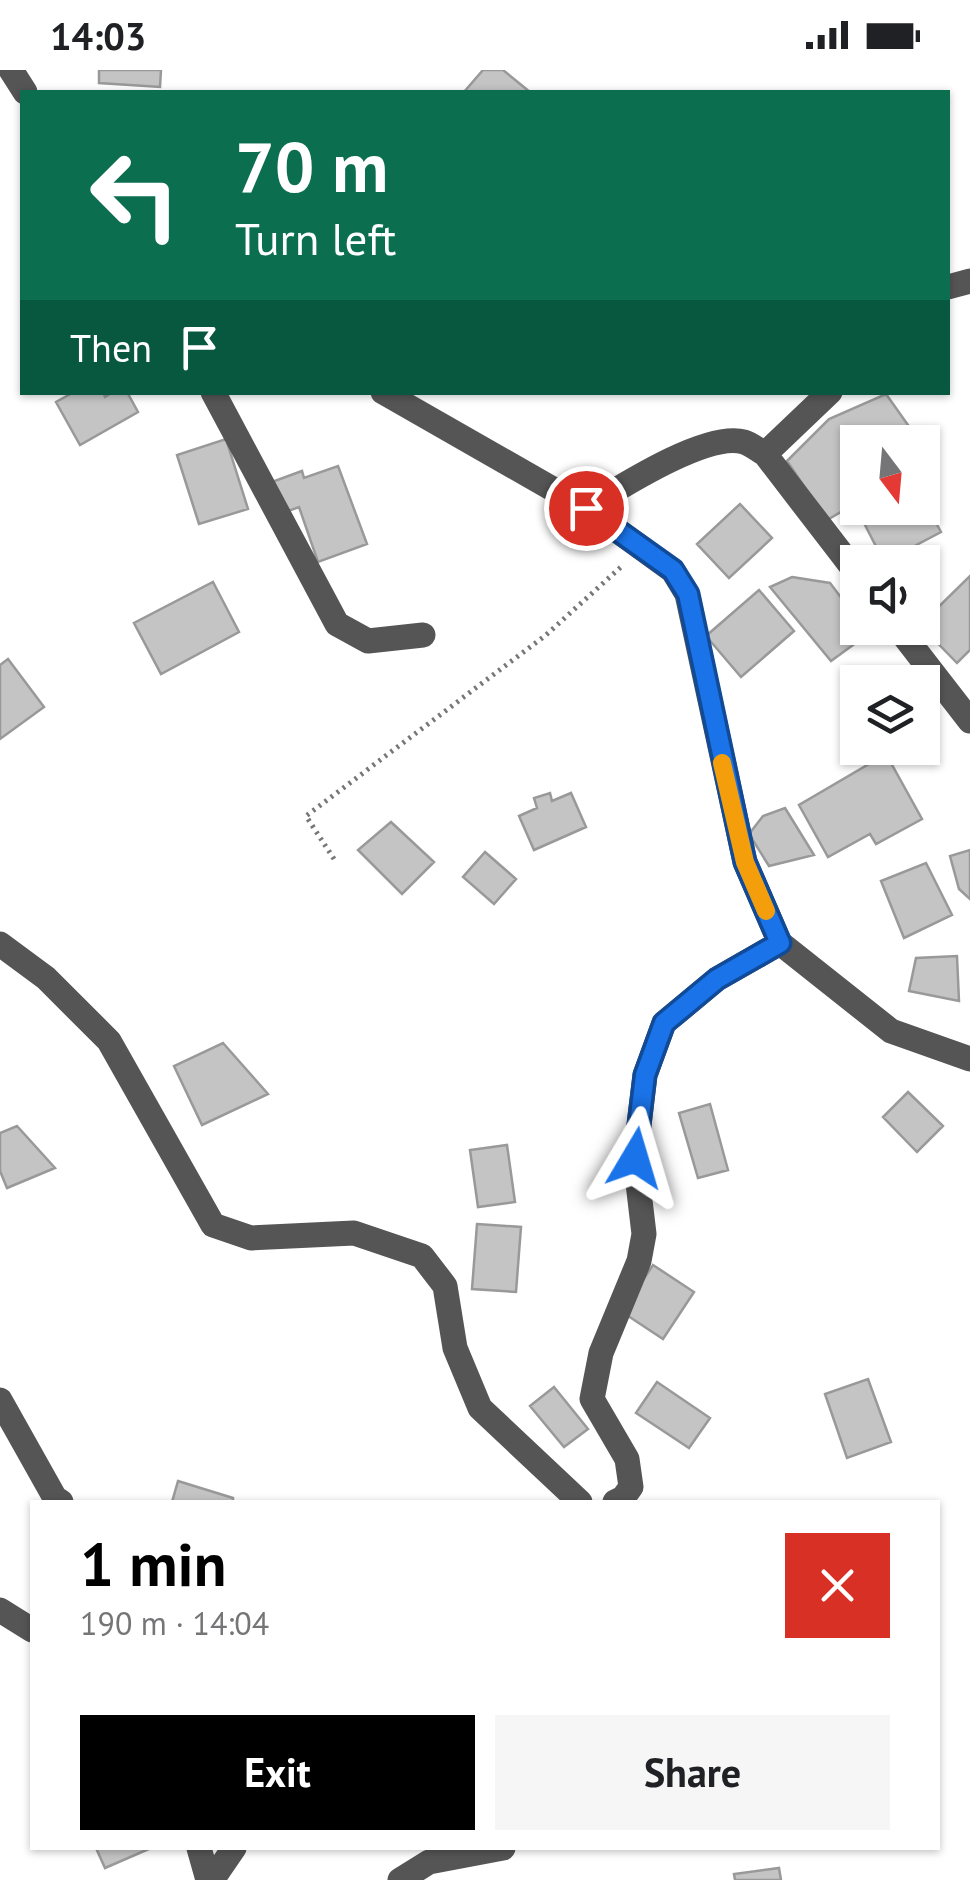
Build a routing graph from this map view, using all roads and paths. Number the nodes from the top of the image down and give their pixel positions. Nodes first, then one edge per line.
1 (216, 395) edge
2 (388, 395) edge
3 (827, 395) edge
4 (765, 454) junction
5 (586, 508) junction
6 (642, 547) junction
7 (840, 552) edge
8 (423, 635) dead end
9 (911, 645) edge
10 (970, 721) edge
11 (334, 859) dead end
12 (780, 943) junction
13 (0, 944) edge
14 (970, 1058) edge
15 (0, 1400) edge
16 (58, 1500) edge
17 (578, 1500) edge
18 (618, 1500) edge
19 (0, 1610) edge
20 (30, 1629) edge
21 (200, 1850) edge
22 (232, 1850) edge
23 (492, 1850) edge
24 (210, 1880) edge
25 (400, 1880) edge

1 - 8 street
2 - 5 street
3 - 4 street
4 - 5 street
4 - 7 street
5 - 6 street
6 - 11 path
6 - 12 street
9 - 10 street
12 - 14 street
12 - 18 street
13 - 17 street
15 - 16 street
19 - 20 street
21 - 24 street
22 - 24 street
23 - 25 street

